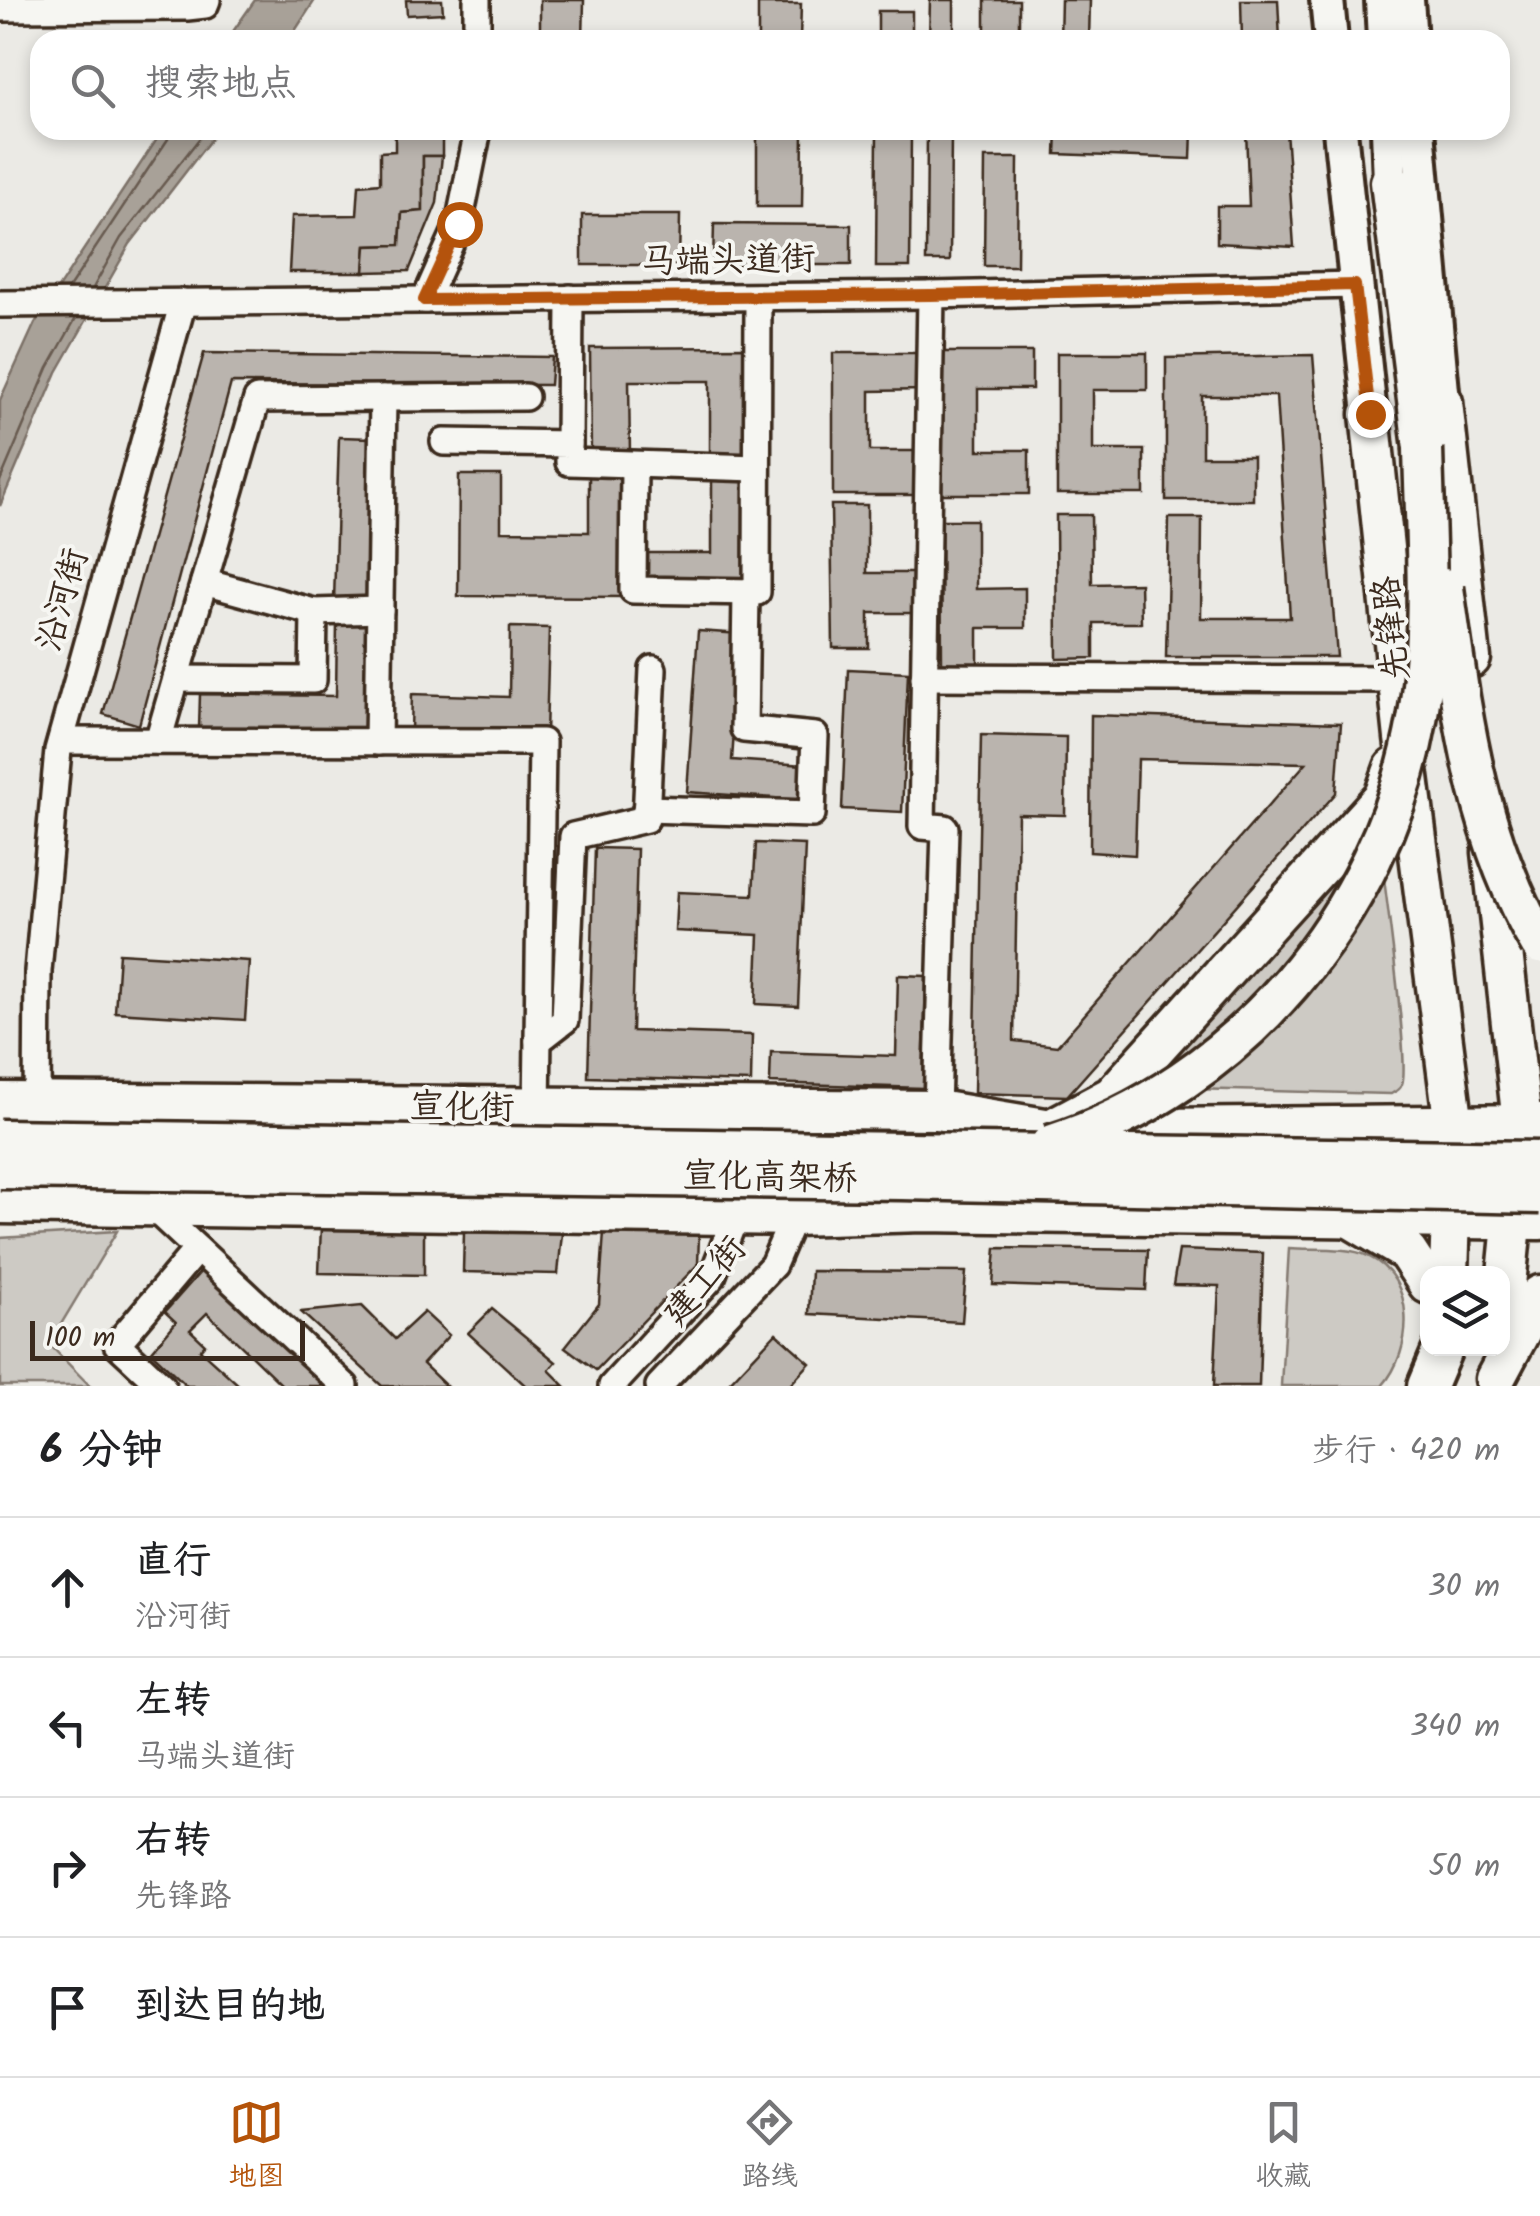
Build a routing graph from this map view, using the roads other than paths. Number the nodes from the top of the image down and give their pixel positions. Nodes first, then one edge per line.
1 (207, 0) edge
2 (476, 0) edge
3 (1327, 0) edge
4 (1382, 0) edge
5 (1407, 0) edge
6 (0, 8) edge
7 (477, 30) edge
8 (1330, 30) edge
9 (1384, 30) edge
10 (1409, 30) edge
11 (476, 140) edge
12 (1341, 140) edge
13 (1388, 140) edge
14 (1419, 140) edge
15 (1390, 182) joint
16 (1355, 285) junction
17 (931, 295) junction
18 (758, 297) junction
19 (570, 298) junction
20 (424, 300) junction
21 (183, 302) junction
22 (11, 304) edge
23 (526, 396) dead end
24 (384, 398) junction
25 (1443, 402) joint
26 (1370, 414) joint
27 (444, 442) dead end
28 (569, 444) junction
29 (1423, 448) junction
30 (634, 464) junction
31 (757, 468) junction
32 (204, 582) junction
33 (746, 592) junction
34 (380, 610) junction
35 (314, 612) junction
36 (653, 670) dead end
37 (924, 677) junction
38 (176, 679) junction
39 (1398, 680) junction
40 (1404, 738) junction
41 (61, 741) junction
42 (158, 741) junction
43 (378, 742) junction
44 (646, 809) junction
45 (1540, 944) edge
46 (538, 1041) junction
47 (18, 1102) edge
48 (537, 1110) junction
49 (931, 1110) junction
50 (1531, 1123) edge
51 (1454, 1126) junction
52 (1052, 1129) junction
53 (0, 1138) edge
54 (1540, 1161) edge
55 (0, 1169) edge
56 (902, 1180) junction
57 (0, 1204) edge
58 (149, 1204) junction
59 (1532, 1211) edge
60 (736, 1215) junction
61 (794, 1216) junction
62 (1348, 1217) junction
63 (1451, 1219) junction
64 (196, 1248) junction
65 (1448, 1266) edge
66 (1420, 1272) edge
67 (1510, 1295) edge
68 (1540, 1295) edge
69 (1495, 1371) edge
70 (152, 1383) edge
71 (345, 1386) edge
72 (612, 1386) edge
73 (658, 1386) edge

1 - 6 street
2 - 7 street
3 - 8 main road
4 - 9 main road
5 - 10 main road
11 - 20 street
12 - 16 main road, 先锋路
13 - 15 main road
14 - 25 main road
15 - 29 highway
16 - 17 street, 马端头道街
16 - 26 main road, 先锋路
17 - 18 street, 马端头道街
17 - 37 street
18 - 19 street, 马端头道街
18 - 31 street
19 - 20 street, 马端头道街
19 - 28 street
20 - 21 street, 马端头道街
21 - 22 street, 马端头道街
21 - 41 street, 沿河街
23 - 24 street
24 - 32 street
24 - 34 street
25 - 50 highway
26 - 39 highway, 先锋路
27 - 28 street
28 - 30 street
29 - 45 highway, bridge
29 - 56 highway, bridge
30 - 31 street
30 - 33 street
31 - 33 street
32 - 35 street
32 - 38 street
33 - 44 street
34 - 35 street
34 - 43 street
35 - 38 street
36 - 44 street
37 - 39 street
37 - 49 street
38 - 42 street
39 - 40 highway, 先锋路
40 - 51 highway, 先锋路
40 - 52 highway
41 - 42 street
41 - 47 street, 沿河街
42 - 43 street
43 - 46 street
44 - 46 street
46 - 48 street
47 - 48 highway, 宣化街
48 - 49 highway, 宣化街
49 - 52 highway, 宣化街
50 - 51 highway, 宣化街
50 - 59 highway
51 - 52 highway, 宣化街
51 - 63 highway, 先锋路
53 - 54 highway, 宣化高架桥, bridge
55 - 56 highway, 宣化高架桥, bridge
56 - 59 highway, 宣化高架桥, bridge
57 - 58 highway
58 - 60 highway
58 - 64 street
59 - 63 highway
59 - 67 highway
60 - 61 highway
60 - 72 street, 建工街
61 - 62 highway
61 - 73 street, 建工街
62 - 63 highway
62 - 66 highway
63 - 65 highway, 先锋路
64 - 70 street
64 - 71 street
68 - 69 highway

